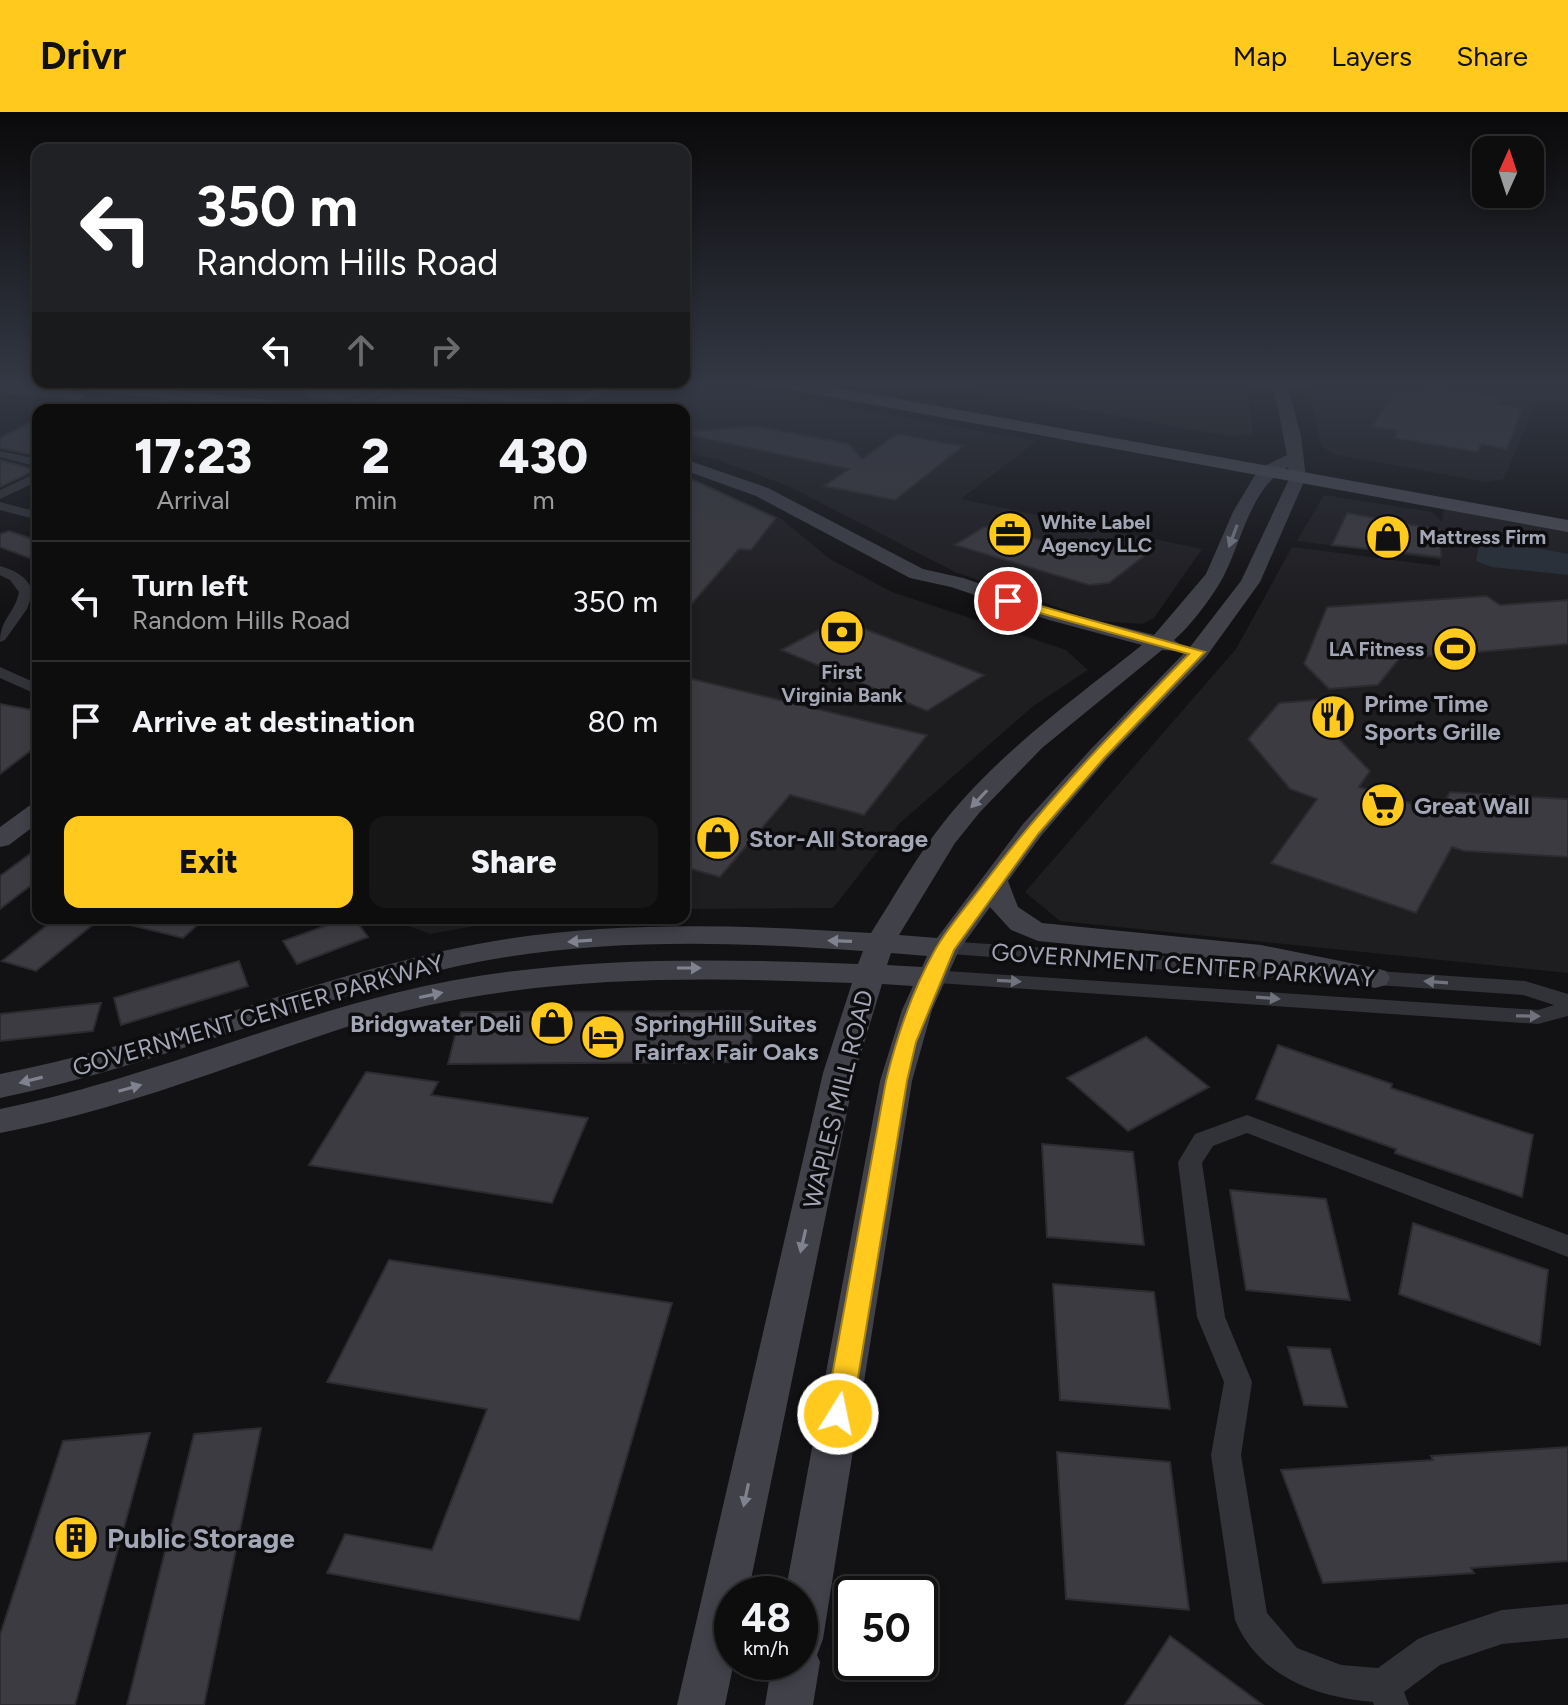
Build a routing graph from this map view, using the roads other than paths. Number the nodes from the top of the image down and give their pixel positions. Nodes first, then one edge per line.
1 (1193, 458) edge
2 (1279, 458) edge
3 (1295, 458) edge
4 (1321, 462) dead end
5 (690, 466) edge
6 (1297, 467) junction
7 (1267, 472) junction
8 (1384, 473) dead end
9 (32, 479) edge
10 (0, 495) edge
11 (0, 506) edge
12 (1568, 508) edge
13 (32, 514) edge
14 (1568, 526) edge
15 (0, 570) edge
16 (31, 607) edge
17 (0, 637) edge
18 (1151, 649) junction
19 (1192, 658) junction
20 (0, 673) edge
21 (32, 687) edge
22 (32, 815) edge
23 (0, 839) edge
24 (994, 880) junction
25 (875, 958) junction
26 (938, 963) junction
27 (1375, 978) junction
28 (1568, 1002) edge
29 (1568, 1009) edge
30 (0, 1086) edge
31 (0, 1121) edge
32 (1568, 1246) edge
33 (811, 1576) edge
34 (1568, 1621) edge
35 (793, 1680) edge
36 (1388, 1696) edge
37 (701, 1705) edge
38 (789, 1705) edge

1 - 7 main road
2 - 6 main road
3 - 6 main road
4 - 6 main road
5 - 18 main road
6 - 7 main road
6 - 14 main road
6 - 19 main road
7 -> 18 main road, WAPLES MILL ROAD
8 - 12 main road
9 - 10 street
11 - 13 street
15 - 16 street
16 - 17 street
18 - 19 main road
18 -> 25 main road, WAPLES MILL ROAD
19 - 24 main road
20 - 21 street
22 - 23 main road
24 - 26 main road
24 - 27 main road
25 - 26 main road, GOVERNMENT CENTER PARKWAY
25 -> 30 main road, GOVERNMENT CENTER PARKWAY
31 -> 25 main road, GOVERNMENT CENTER PARKWAY
25 -> 37 main road, WAPLES MILL ROAD
26 - 27 street, GOVERNMENT CENTER PARKWAY
26 -> 29 street, GOVERNMENT CENTER PARKWAY
26 - 33 main road
28 -> 27 street, GOVERNMENT CENTER PARKWAY
32 - 36 street
34 - 36 street
35 - 38 main road

